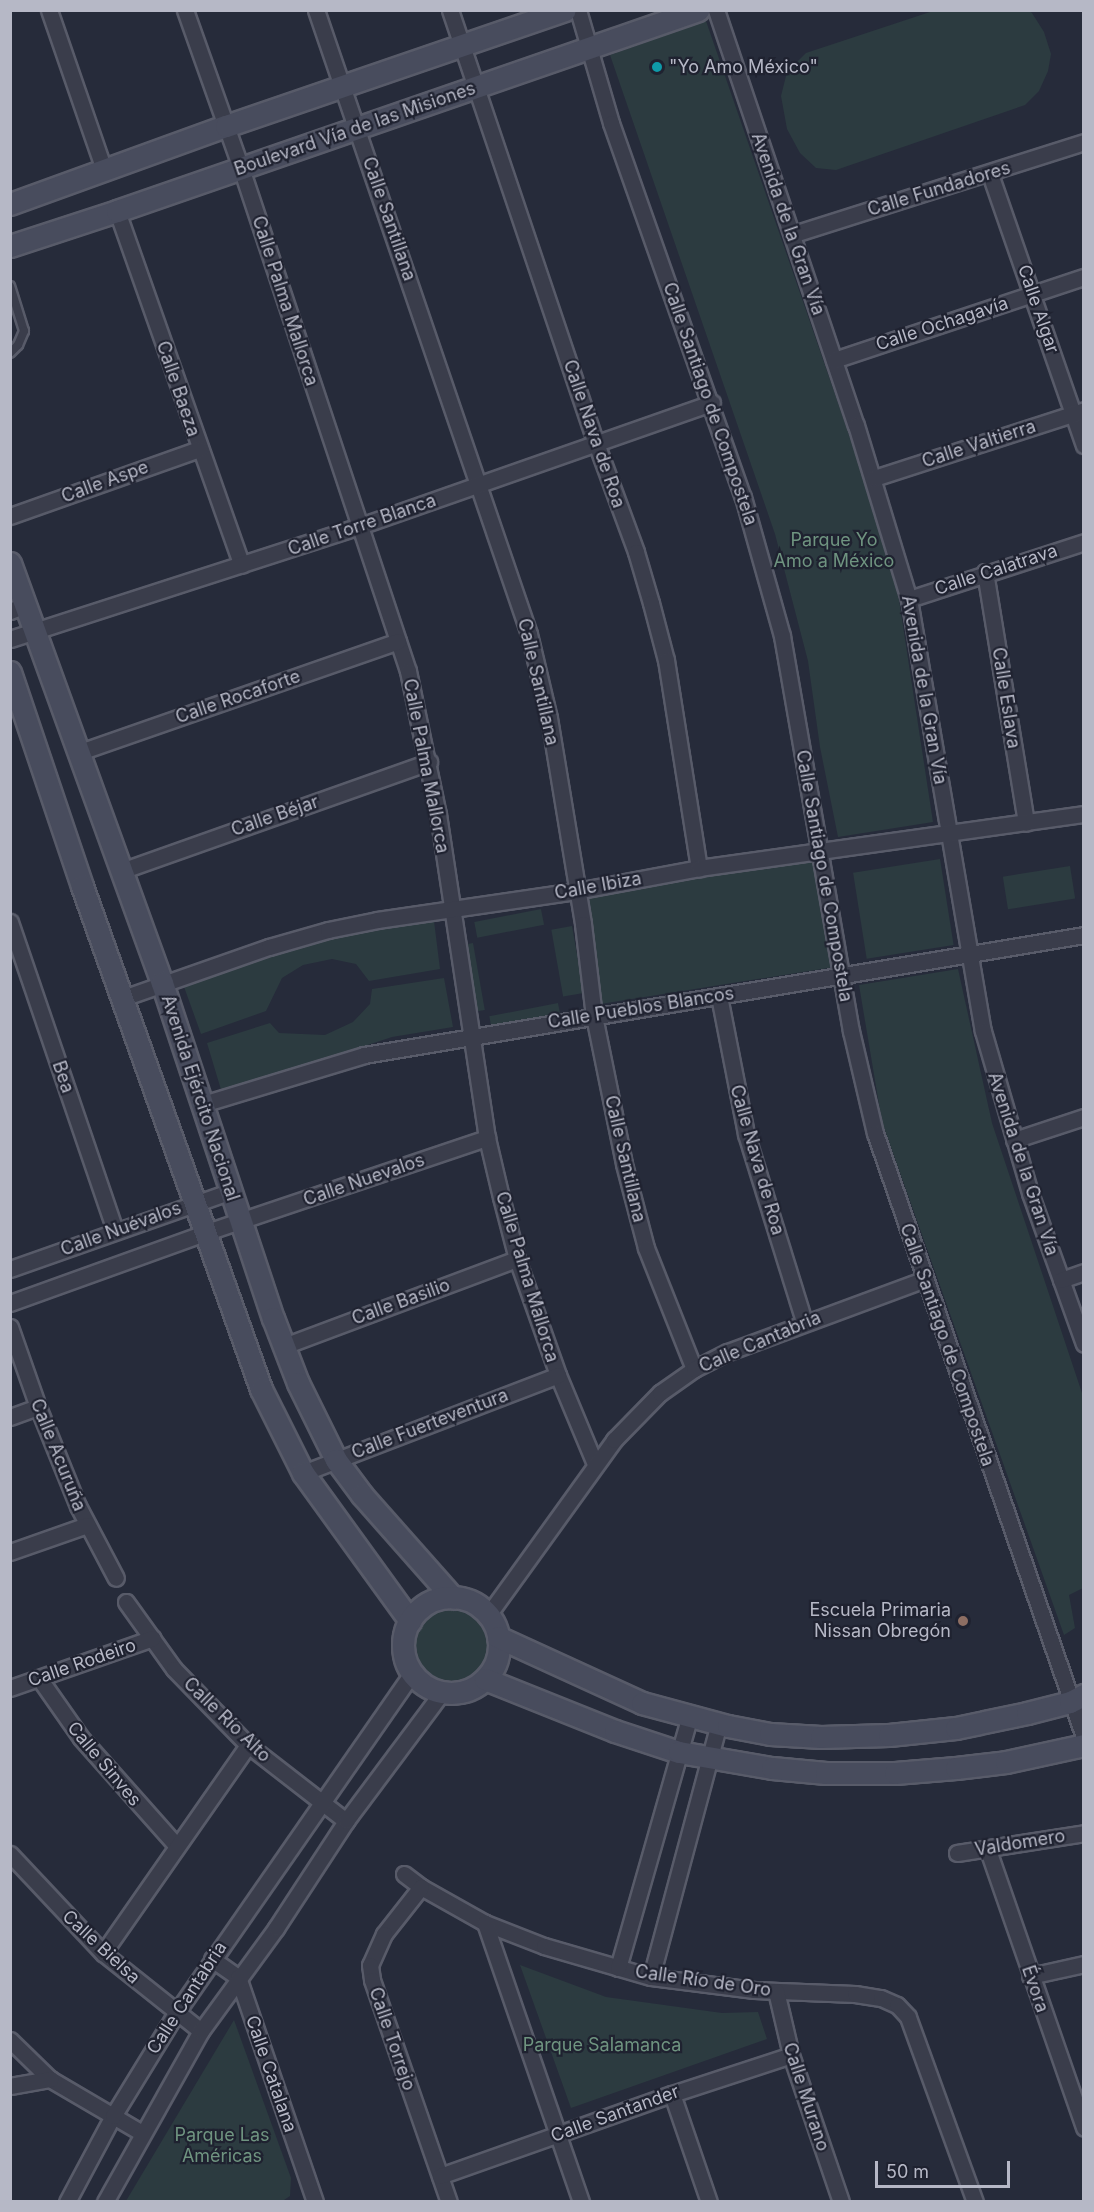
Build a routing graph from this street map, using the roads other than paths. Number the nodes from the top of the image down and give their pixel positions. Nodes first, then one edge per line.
1 (50, 10) edge
2 (185, 10) edge
3 (316, 10) edge
4 (450, 10) edge
5 (565, 10) edge
6 (578, 10) edge
7 (698, 10) edge
8 (716, 10) edge
9 (462, 46) junction
10 (588, 48) junction
11 (342, 87) junction
12 (477, 87) junction
13 (226, 126) junction
14 (357, 126) junction
15 (1083, 142) edge
16 (241, 168) junction
17 (104, 170) junction
18 (990, 174) junction
19 (10, 204) edge
20 (117, 212) junction
21 (794, 234) junction
22 (10, 246) edge
23 (1083, 277) edge
24 (10, 286) edge
25 (1033, 294) junction
26 (10, 353) edge
27 (834, 360) junction
28 (712, 403) junction
29 (1078, 411) edge
30 (596, 443) junction
31 (1083, 445) edge
32 (199, 449) junction
33 (873, 478) junction
34 (479, 484) junction
35 (10, 516) edge
36 (360, 526) junction
37 (1083, 542) edge
38 (10, 563) edge
39 (242, 565) junction
40 (985, 573) junction
41 (909, 598) junction
42 (18, 608) edge
43 (34, 632) junction
44 (10, 639) edge
45 (398, 641) junction
46 (10, 672) edge
47 (77, 753) junction
48 (429, 762) junction
49 (1083, 814) edge
50 (1026, 823) junction
51 (949, 834) junction
52 (819, 852) junction
53 (699, 868) junction
54 (121, 871) junction
55 (576, 891) junction
56 (451, 909) junction
57 (10, 922) edge
58 (1083, 935) edge
59 (968, 953) junction
60 (841, 975) junction
61 (162, 983) junction
62 (719, 996) junction
63 (123, 998) junction
64 (594, 1016) junction
65 (473, 1035) junction
66 (203, 1104) junction
67 (1083, 1117) edge
68 (487, 1138) junction
69 (1014, 1140) junction
70 (231, 1191) junction
71 (193, 1203) junction
72 (241, 1221) junction
73 (116, 1231) junction
74 (204, 1233) junction
75 (517, 1259) junction
76 (10, 1269) edge
77 (1083, 1272) edge
78 (925, 1279) junction
79 (1061, 1280) junction
80 (10, 1303) edge
81 (804, 1321) junction
82 (10, 1327) edge
83 (1083, 1344) edge
84 (284, 1346) junction
85 (694, 1369) junction
86 (558, 1375) junction
87 (38, 1407) junction
88 (10, 1417) edge
89 (336, 1460) junction
90 (594, 1464) junction
91 (303, 1473) junction
92 (87, 1525) junction
93 (10, 1552) edge
94 (116, 1578) dead end
95 (453, 1598) junction
96 (126, 1602) dead end
97 (488, 1615) junction
98 (410, 1621) junction
99 (498, 1636) junction
100 (153, 1638) junction
101 (412, 1673) junction
102 (39, 1678) junction
103 (485, 1679) junction
104 (10, 1688) edge
105 (442, 1692) junction
106 (1077, 1698) edge
107 (690, 1716) junction
108 (719, 1724) junction
109 (1083, 1737) edge
110 (1083, 1745) edge
111 (248, 1746) junction
112 (679, 1752) junction
113 (708, 1758) junction
114 (320, 1803) junction
115 (346, 1821) junction
116 (1083, 1833) edge
117 (176, 1845) junction
118 (988, 1850) junction
119 (957, 1853) dead end
120 (10, 1854) edge
121 (404, 1874) dead end
122 (421, 1887) junction
123 (485, 1923) junction
124 (103, 1953) junction
125 (212, 1959) junction
126 (1083, 1964) edge
127 (618, 1968) junction
128 (1030, 1976) junction
129 (238, 1977) junction
130 (651, 1977) junction
131 (776, 1991) junction
132 (176, 2013) junction
133 (201, 2031) junction
134 (10, 2040) edge
135 (791, 2055) junction
136 (50, 2079) junction
137 (10, 2086) edge
138 (672, 2094) junction
139 (113, 2116) junction
140 (1083, 2128) edge
141 (142, 2133) junction
142 (558, 2135) junction
143 (440, 2176) junction
144 (67, 2202) edge
145 (105, 2202) edge
146 (315, 2202) edge
147 (449, 2202) edge
148 (581, 2202) edge
149 (709, 2202) edge
150 (841, 2202) edge
151 (975, 2202) edge

1 - 17 street
2 - 13 street, Calle Palma Mallorca
3 - 11 street, Calle Santillana
4 - 9 street, Calle Nava de Roa
5 - 9 street
6 - 10 street, Calle Santiago de Compostela
7 - 10 street, Boulevard Vía de las Misiones
8 - 21 street, Avenida de la Gran Vía
9 - 11 street
9 - 12 street, Calle Nava de Roa
10 - 12 street, Boulevard Vía de las Misiones
10 - 28 street, Calle Santiago de Compostela
11 - 13 street
11 - 14 street, Calle Santillana
12 - 14 street, Boulevard Vía de las Misiones
12 - 30 street, Calle Nava de Roa
13 - 16 street, Calle Palma Mallorca
13 - 17 street
14 - 16 street, Boulevard Vía de las Misiones
14 - 34 street, Calle Santillana
15 - 18 street, Calle Fundadores
16 - 20 street, Boulevard Vía de las Misiones
16 - 36 street, Calle Palma Mallorca
17 - 19 street
18 - 21 street, Calle Fundadores
18 - 25 street, Calle Algar
20 - 22 street, Boulevard Vía de las Misiones
20 - 32 street, Calle Baeza
21 - 27 street, Avenida de la Gran Vía
23 - 25 street, Calle Ochagavía
24 - 26 lane
25 - 27 street, Calle Ochagavía
25 - 29 street, Calle Algar
27 - 33 street, Avenida de la Gran Vía
28 - 30 street, Calle Torre Blanca
28 - 52 street, Calle Santiago de Compostela
29 - 31 street, Calle Algar
29 - 33 street, Calle Valtierra
30 - 34 street, Calle Torre Blanca
30 - 53 street, Calle Nava de Roa
32 - 35 street, Calle Aspe
32 - 39 street, Calle Baeza
33 - 41 street, Avenida de la Gran Vía
34 - 36 street, Calle Torre Blanca
34 - 55 street, Calle Santillana
36 - 39 street, Calle Torre Blanca
36 - 45 street, Calle Palma Mallorca
37 - 40 street, Calle Calatrava
38 - 42 street, Avenida Ejército Nacional
39 - 43 street, Calle Torre Blanca
40 - 41 street, Calle Calatrava
40 - 50 street, Calle Eslava
41 - 51 street, Avenida de la Gran Vía
42 - 43 street, Avenida Ejército Nacional
43 - 44 street, Calle Torre Blanca
43 - 47 street, Avenida Ejército Nacional
45 - 47 street, Calle Rocaforte
45 - 48 street, Calle Palma Mallorca
46 - 63 street
47 - 54 street, Avenida Ejército Nacional
48 - 54 street, Calle Béjar
48 - 56 street, Calle Palma Mallorca
49 - 50 street, Calle Ibiza
50 - 51 street, Calle Ibiza
51 - 52 street, Calle Ibiza
51 - 59 street, Avenida de la Gran Vía
52 - 53 street, Calle Ibiza
52 - 60 street, Calle Santiago de Compostela
53 - 55 street, Calle Ibiza
54 - 61 street, Avenida Ejército Nacional
55 - 56 street, Calle Ibiza
55 - 64 street, Calle Santillana
56 - 61 street, Calle Ibiza
56 - 65 street, Calle Palma Mallorca
57 - 73 street, Bea
58 - 59 street, Calle Pueblos Blancos
59 - 60 street, Calle Pueblos Blancos
59 - 69 street, Avenida de la Gran Vía
60 - 62 street, Calle Pueblos Blancos
60 - 78 street, Calle Santiago de Compostela
61 - 63 street, Calle Ibiza
61 - 66 street, Avenida Ejército Nacional
62 - 64 street, Calle Pueblos Blancos
62 - 81 street, Calle Nava de Roa
63 - 71 street
64 - 65 street, Calle Pueblos Blancos
64 - 85 street, Calle Santillana
65 - 66 street, Calle Pueblos Blancos
65 - 68 street, Calle Palma Mallorca
66 - 70 street, Avenida Ejército Nacional
67 - 69 street
68 - 72 street, Calle Nuevalos
68 - 75 street, Calle Palma Mallorca
69 - 79 street, Avenida de la Gran Vía
70 - 71 street, Calle Nuévalos
70 - 72 street, Avenida Ejército Nacional
71 - 73 street, Calle Nuévalos
71 - 74 street
72 - 74 street, Calle Nuévalos
72 - 84 street, Avenida Ejército Nacional
73 - 76 street, Calle Nuévalos
74 - 80 street
74 - 91 street
75 - 84 street, Calle Basilio
75 - 86 street, Calle Palma Mallorca
77 - 79 street
78 - 81 street, Calle Cantabria
78 - 106 street, Calle Santiago de Compostela
79 - 83 street, Avenida de la Gran Vía
81 - 85 street, Calle Cantabria
82 - 87 street, Calle Acuruña
84 - 89 street, Avenida Ejército Nacional
85 - 90 street, Calle Cantabria
86 - 89 street, Calle Fuerteventura
86 - 90 street, Calle Palma Mallorca
87 - 88 street
87 - 92 street, Calle Acuruña
89 - 91 street, Calle Fuerteventura
89 - 95 street, Avenida Ejército Nacional
90 - 97 street, Calle Cantabria
91 - 98 street
92 - 93 street
92 - 94 street, Calle Acuruña
95 - 97 street
95 - 98 street
96 - 100 street, Calle Río Alto
97 - 99 street
98 - 101 street
99 - 103 street
99 - 107 street
100 - 102 street, Calle Rodeiro
100 - 111 street, Calle Río Alto
101 - 105 street
101 - 114 street, Calle Cantabria
102 - 104 street, Calle Rodeiro
102 - 117 street, Calle Sinves
103 - 105 street
103 - 112 street
105 - 115 street, Calle Cantabria
106 - 108 street
106 - 109 street, Calle Santiago de Compostela
107 - 108 street
107 - 112 street
108 - 113 street
110 - 113 street
111 - 114 street, Calle Río Alto
111 - 117 street
112 - 113 street
112 - 127 street
113 - 130 street
114 - 115 street, Calle Río Alto
114 - 125 street, Calle Cantabria
115 - 129 street, Calle Cantabria
116 - 118 street, Valdomero
117 - 124 street
118 - 119 street, Valdomero
118 - 128 street, Évora
120 - 124 street, Calle Bielsa
121 - 122 street, Calle Río de Oro
122 - 123 street, Calle Río de Oro
122 - 143 street, Calle Torrejo
123 - 127 street, Calle Río de Oro
123 - 142 street
124 - 132 street, Calle Bielsa
125 - 129 street
125 - 132 street, Calle Cantabria
126 - 128 street
127 - 130 street, Calle Río de Oro
128 - 140 street, Évora
129 - 133 street, Calle Cantabria
129 - 146 street, Calle Catalana
130 - 131 street, Calle Río de Oro
131 - 135 street, Calle Murano
131 - 151 street, Calle Río de Oro
132 - 133 street, Calle Bielsa
132 - 139 street, Calle Cantabria
133 - 141 street, Calle Cantabria
134 - 136 street
135 - 138 street, Calle Santander
135 - 150 street, Calle Murano
136 - 137 street
136 - 139 street
138 - 142 street, Calle Santander
138 - 149 street
139 - 141 street
139 - 144 street, Calle Cantabria
141 - 145 street, Calle Cantabria
142 - 143 street, Calle Santander
142 - 148 street
143 - 147 street, Calle Torrejo

